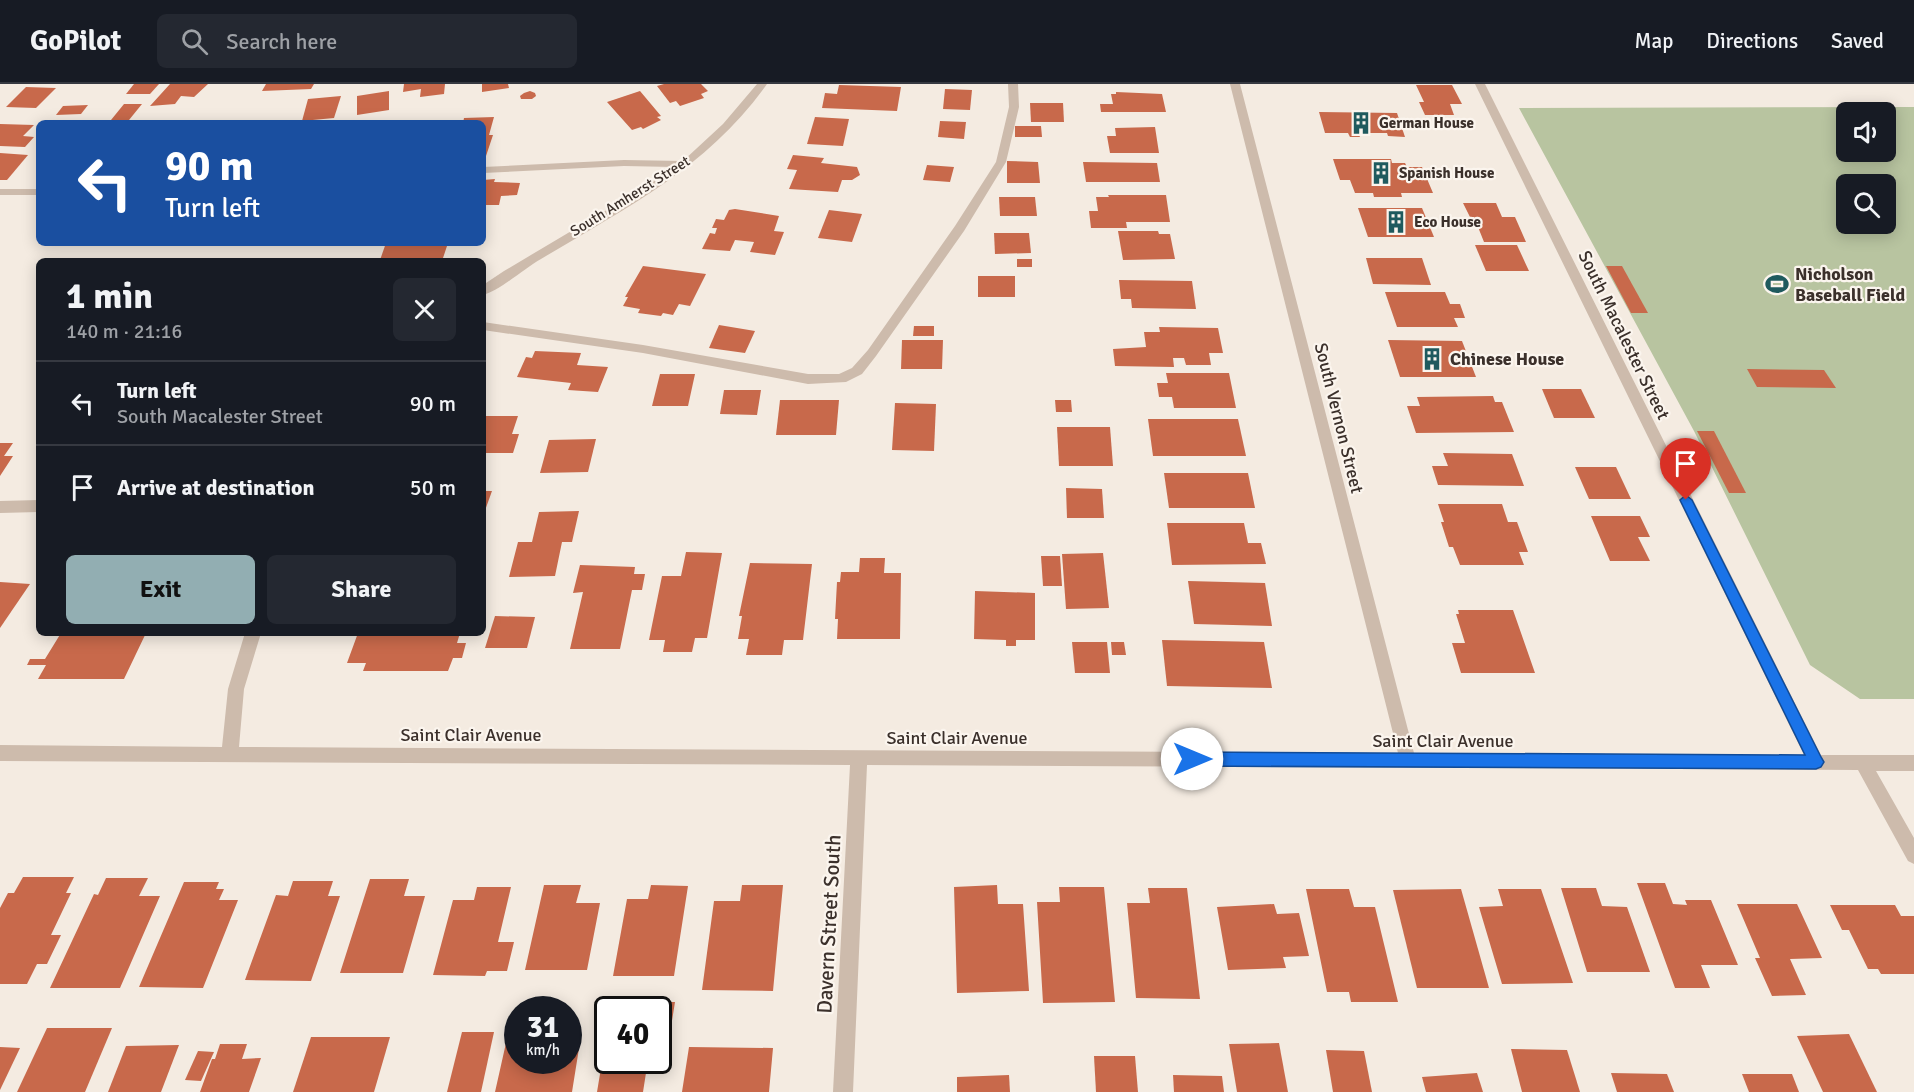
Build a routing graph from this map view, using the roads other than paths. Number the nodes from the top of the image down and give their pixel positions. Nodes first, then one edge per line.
1 (762, 84) edge
2 (1013, 84) edge
3 (1235, 84) edge
4 (1480, 84) edge
5 (685, 164) junction
6 (486, 170) edge
7 (0, 192) edge
8 (36, 192) edge
9 (486, 289) edge
10 (486, 326) edge
11 (36, 506) edge
12 (0, 507) edge
13 (252, 636) edge
14 (0, 753) edge
15 (230, 753) junction
16 (859, 758) junction
17 (1408, 760) junction
18 (1816, 762) junction
19 (1863, 763) junction
20 (1914, 763) edge
21 (1914, 855) edge
22 (843, 1092) edge

1 - 5 street, South Amherst Street
2 - 10 street
3 - 17 street, South Vernon Street
4 - 18 street, South Macalester Street
5 - 6 street
5 - 9 street, South Amherst Street
7 - 8 street
11 - 12 street
13 - 15 street
14 - 15 street, Saint Clair Avenue
15 - 16 street, Saint Clair Avenue
16 - 17 street, Saint Clair Avenue
16 - 22 street, Davern Street South
17 - 18 street, Saint Clair Avenue
18 - 19 street, Saint Clair Avenue
19 - 20 street, Saint Clair Avenue
19 - 21 street

